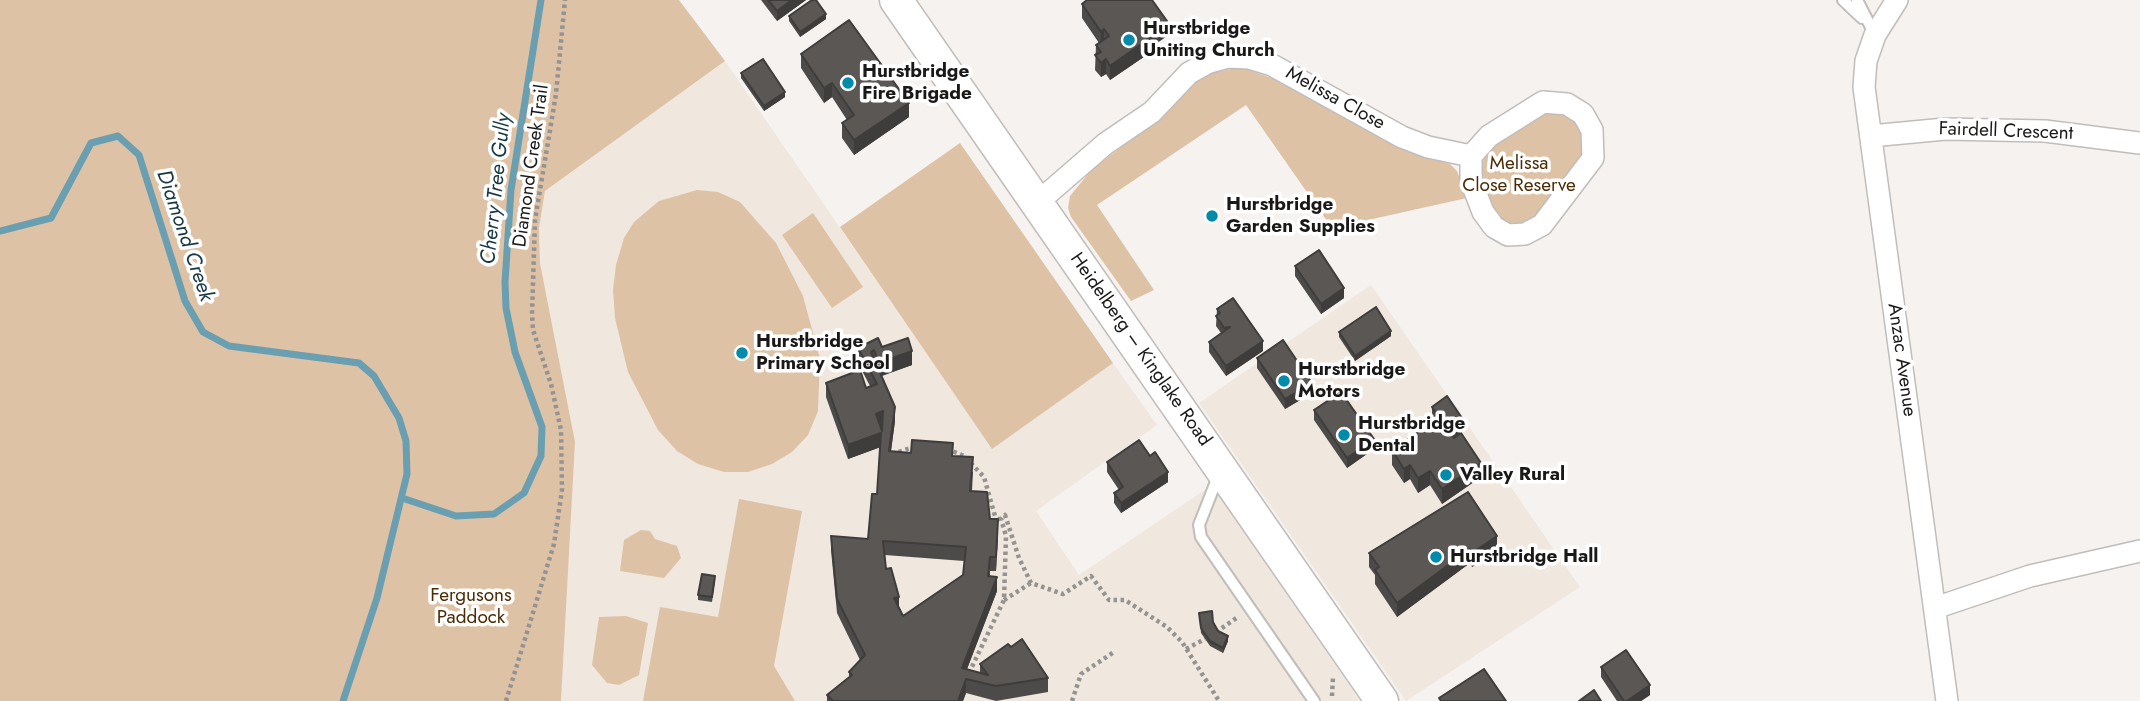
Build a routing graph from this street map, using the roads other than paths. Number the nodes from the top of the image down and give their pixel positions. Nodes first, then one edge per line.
1 (896, 0) edge
2 (1843, 0) edge
3 (1857, 0) edge
4 (1898, 0) edge
5 (1871, 28) junction
6 (1871, 136) junction
7 (2140, 143) edge
8 (1471, 156) junction
9 (1038, 202) junction
10 (1221, 468) junction
11 (2140, 551) edge
12 (1935, 608) junction
13 (1314, 701) edge
14 (1382, 701) edge
15 (1947, 701) edge

1 - 9 main road, Heidelberg – Kinglake Road
2 - 5 lane
3 - 5 lane
4 - 5 street, Anzac Avenue
5 - 6 street, Anzac Avenue
6 - 7 street, Fairdell Crescent
6 - 12 street, Anzac Avenue
8 - 8 street
8 - 9 street, Melissa Close
9 - 10 main road, Heidelberg – Kinglake Road
10 - 13 lane
10 - 14 main road, Heidelberg – Kinglake Road
11 - 12 street
12 - 15 street, Anzac Avenue

